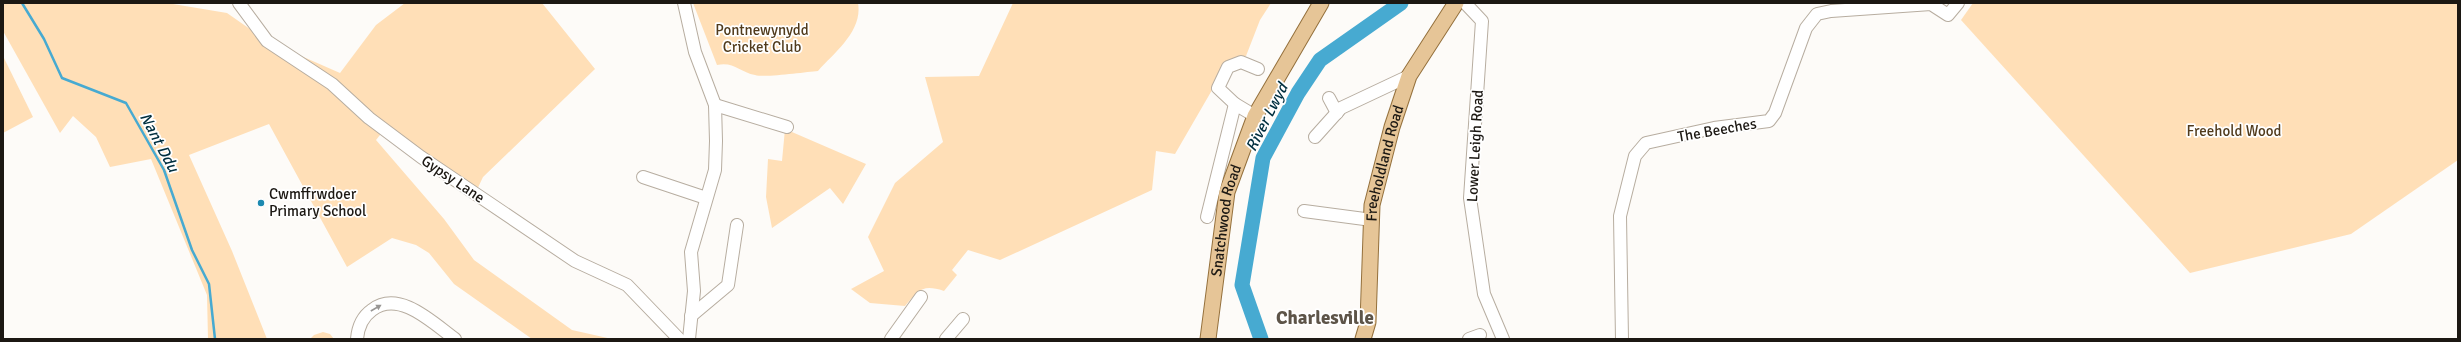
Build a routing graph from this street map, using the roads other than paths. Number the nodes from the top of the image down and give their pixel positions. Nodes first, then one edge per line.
1 (239, 3) edge
2 (684, 3) edge
3 (1321, 3) edge
4 (1456, 3) edge
5 (1465, 3) edge
6 (1958, 3) edge
7 (1258, 69) dead end
8 (1409, 76) junction
9 (1329, 98) dead end
10 (1235, 104) junction
11 (715, 105) junction
12 (1337, 112) junction
13 (1255, 116) junction
14 (787, 127) dead end
15 (1315, 137) dead end
16 (642, 177) dead end
17 (706, 198) junction
18 (1304, 211) dead end
19 (1207, 217) dead end
20 (1372, 220) junction
21 (737, 224) dead end
22 (921, 297) dead end
23 (691, 316) junction
24 (963, 319) dead end
25 (1368, 322) junction
26 (357, 339) edge
27 (455, 339) edge
28 (679, 339) edge
29 (690, 339) edge
30 (891, 339) edge
31 (946, 339) edge
32 (1208, 339) edge
33 (1363, 339) edge
34 (1372, 339) edge
35 (1503, 339) edge
36 (1622, 339) edge

1 - 28 street, Gypsy Lane
2 - 11 street
3 - 13 main road, Snatchwood Road
4 - 8 main road, Freeholdland Road
5 - 35 street, Lower Leigh Road
6 - 36 street, The Beeches
7 - 10 street
8 - 12 street
8 - 20 main road, Freeholdland Road
9 - 12 street
10 - 13 street
10 - 19 street
11 - 14 street
11 - 17 street
12 - 15 street
13 - 32 main road, Snatchwood Road
16 - 17 street
17 - 23 street
18 - 20 street
20 - 25 main road, Freeholdland Road
21 - 23 street
22 - 30 street
23 - 29 street
24 - 31 street
25 - 33 main road, Freeholdland Road
25 - 34 street
26 -> 27 street

